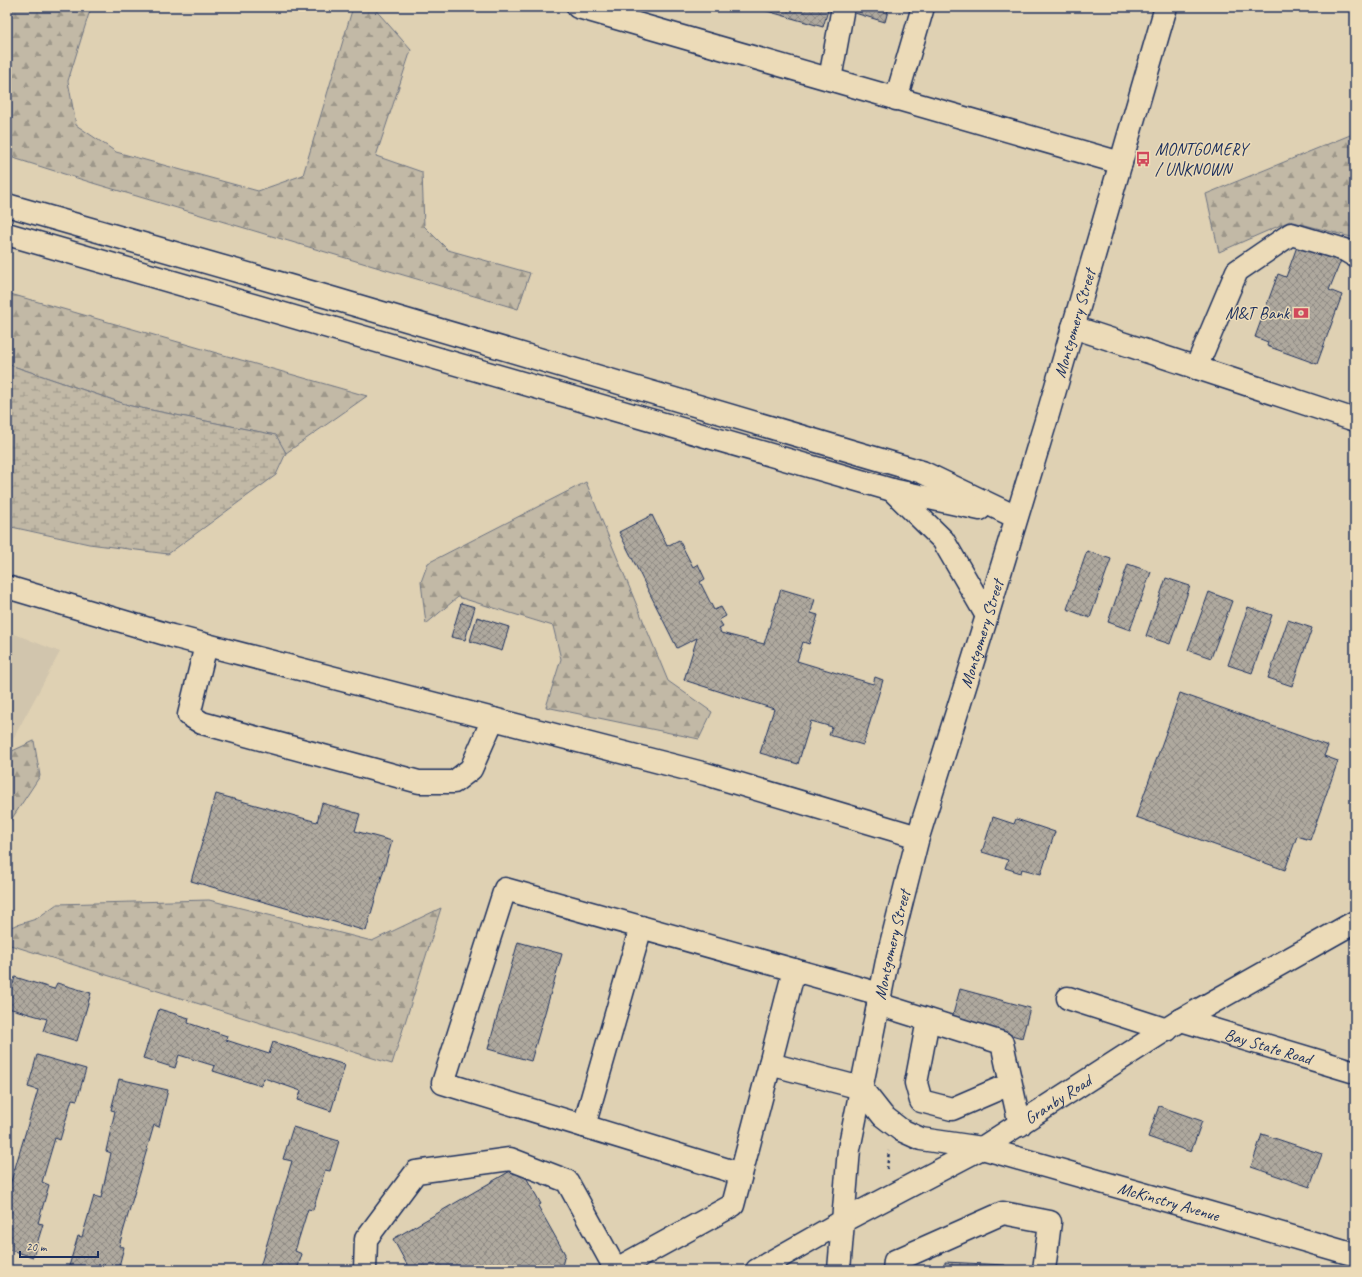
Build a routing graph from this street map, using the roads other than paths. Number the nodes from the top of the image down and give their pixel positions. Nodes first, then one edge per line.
1 (578, 7) edge
2 (843, 7) edge
3 (923, 7) edge
4 (1166, 7) edge
5 (830, 80) junction
6 (896, 99) junction
7 (1121, 163) junction
8 (7, 205) edge
9 (7, 234) edge
10 (1355, 256) edge
11 (1073, 327) junction
12 (1196, 368) junction
13 (1355, 420) edge
14 (892, 490) junction
15 (1016, 516) junction
16 (7, 587) edge
17 (987, 616) junction
18 (206, 645) junction
19 (493, 719) junction
20 (918, 837) junction
21 (1355, 922) edge
22 (641, 927) junction
23 (794, 970) junction
24 (1068, 998) dead end
25 (879, 999) junction
26 (928, 1020) junction
27 (1174, 1025) junction
28 (770, 1064) junction
29 (1355, 1072) edge
30 (1010, 1084) junction
31 (861, 1088) junction
32 (1020, 1125) junction
33 (584, 1126) junction
34 (982, 1148) junction
35 (741, 1174) junction
36 (843, 1221) junction
37 (1355, 1256) edge
38 (365, 1270) edge
39 (616, 1270) edge
40 (757, 1270) edge
41 (839, 1270) edge
42 (894, 1270) edge
43 (1044, 1270) edge

1 - 5 main road
2 - 5 main road
3 - 6 main road
4 - 7 main road, Montgomery Street
5 - 6 main road
6 - 7 main road
7 - 11 main road, Montgomery Street
8 - 15 main road
9 - 14 main road
10 - 12 main road
11 - 12 main road
11 - 15 main road, Montgomery Street
12 - 13 main road
14 - 15 main road
14 - 17 main road
15 - 17 main road, Montgomery Street
16 - 18 main road
17 - 20 main road, Montgomery Street
18 - 19 main road
18 - 19 main road
19 - 20 main road
20 - 25 main road, Montgomery Street
21 - 27 main road, Granby Road
22 - 23 main road
22 - 33 main road
22 - 33 main road
23 - 25 main road
23 - 28 main road
24 - 27 main road, Bay State Road
25 - 26 main road
25 - 31 main road, Montgomery Street
26 - 30 main road
26 - 30 main road
27 - 29 main road, Bay State Road
27 - 32 main road, Granby Road
28 - 31 main road
28 - 35 main road
30 - 32 main road
31 - 34 main road, McKinstry Avenue
31 - 36 main road, Montgomery Street
32 - 34 main road, Granby Road
33 - 35 main road
34 - 36 main road, Granby Road
34 - 37 main road, McKinstry Avenue
35 - 39 main road
36 - 40 main road, Granby Road
36 - 41 main road, Montgomery Street
38 - 39 main road
42 - 43 main road

